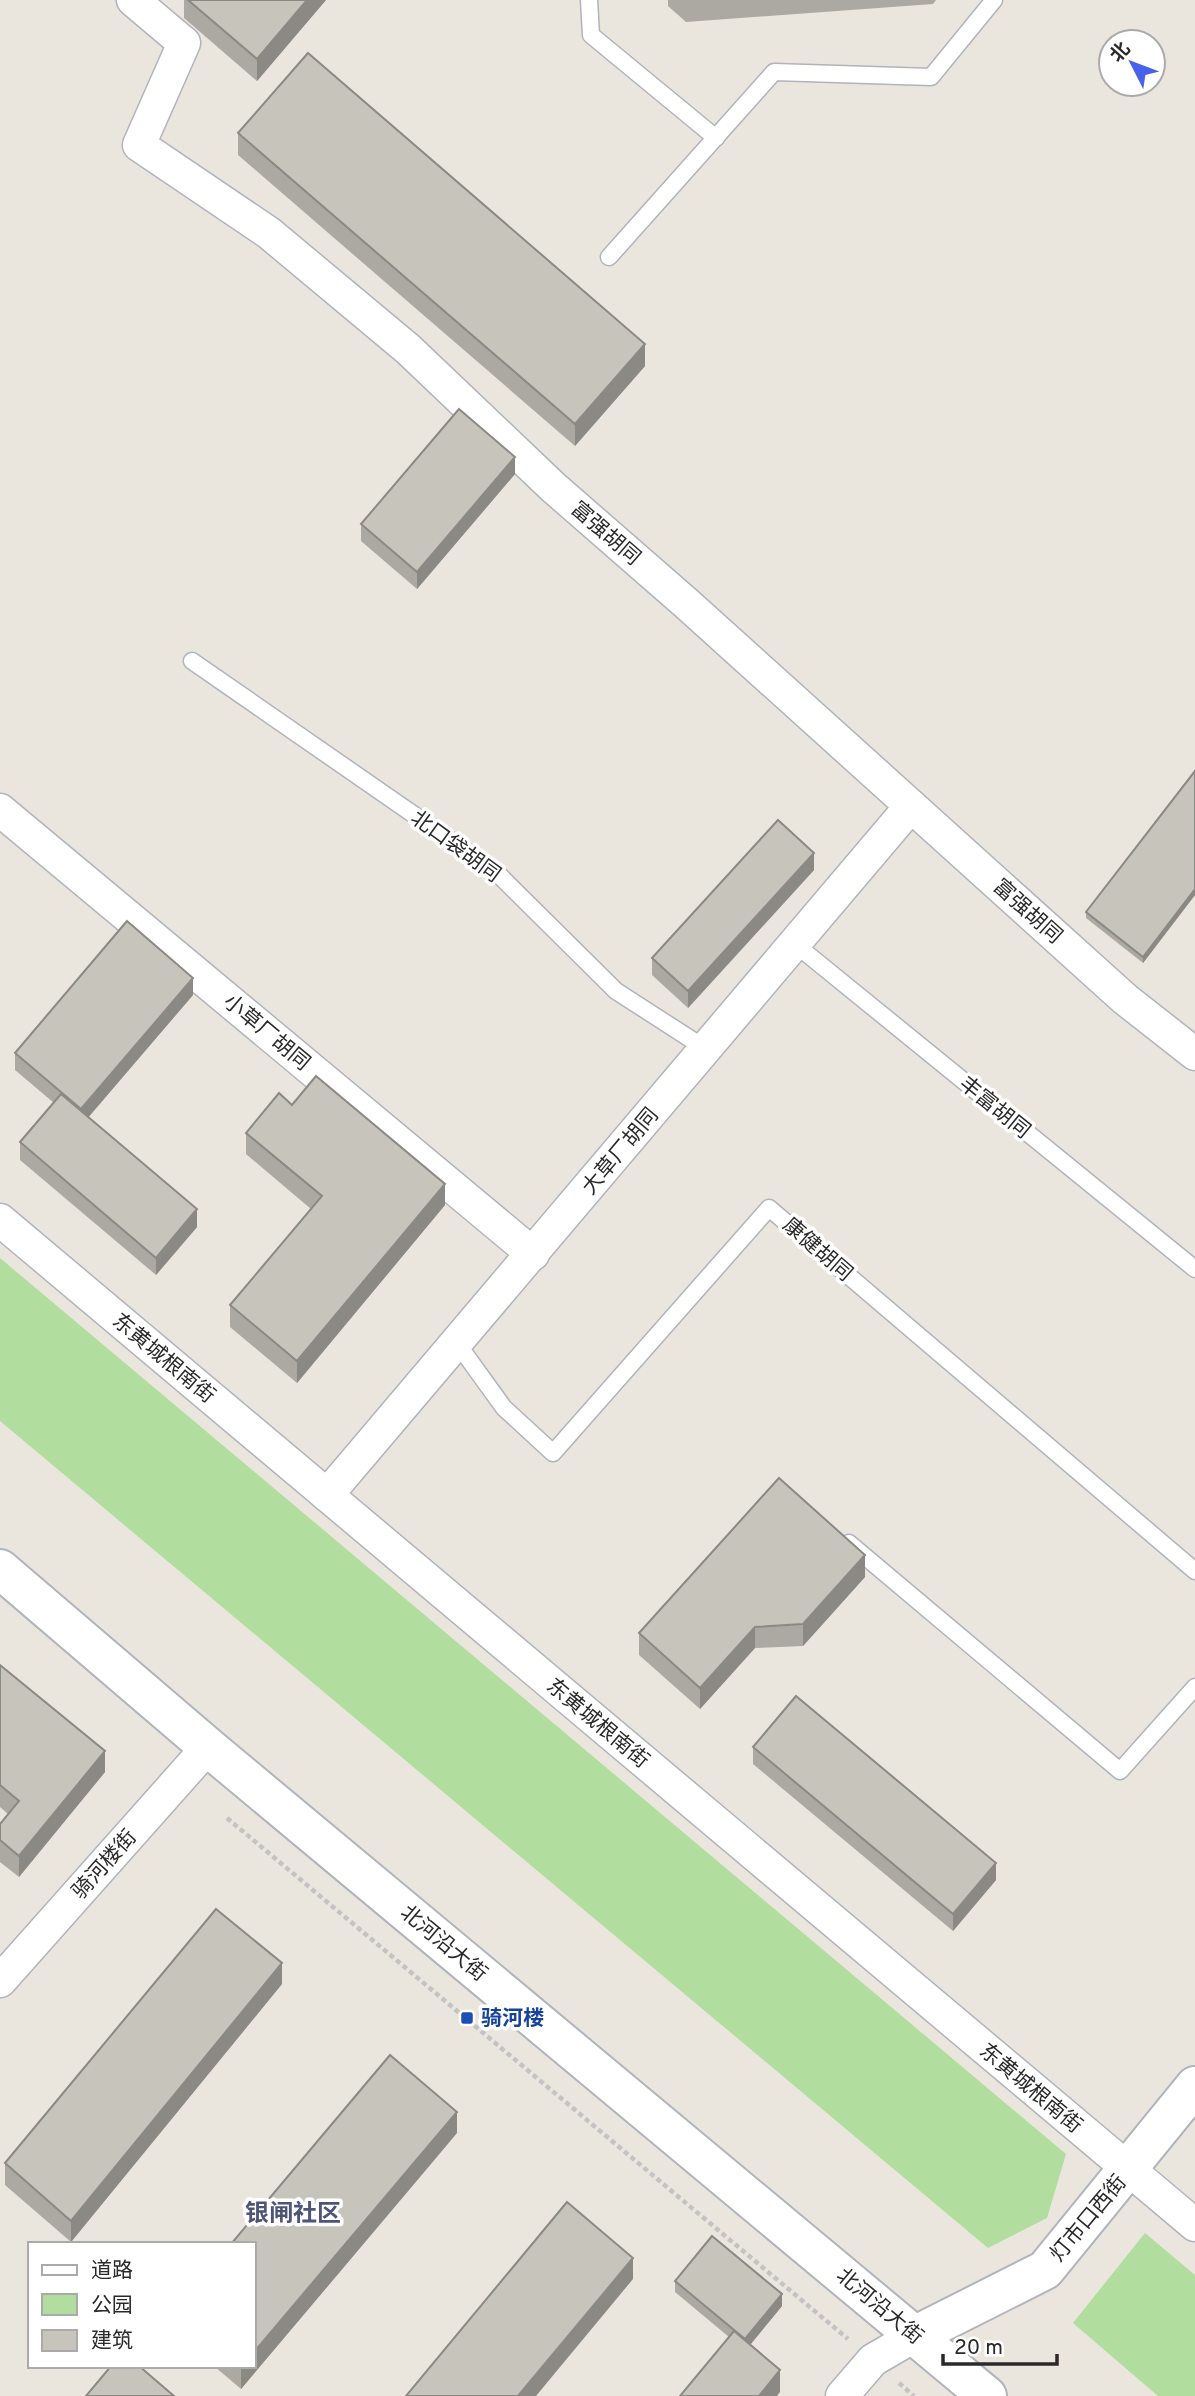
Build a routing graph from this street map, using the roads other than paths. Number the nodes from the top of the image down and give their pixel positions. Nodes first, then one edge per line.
1 (133, 0) edge
2 (589, 0) edge
3 (994, 0) edge
4 (716, 138) junction
5 (609, 257) dead end
6 (192, 661) dead end
7 (911, 806) junction
8 (0, 810) edge
9 (795, 944) junction
10 (706, 1049) junction
11 (1195, 1054) edge
12 (0, 1220) edge
13 (533, 1254) junction
14 (1195, 1269) edge
15 (457, 1343) junction
16 (327, 1496) junction
17 (834, 1530) edge
18 (0, 1569) edge
19 (1195, 1572) edge
20 (1195, 1687) edge
21 (208, 1747) junction
22 (0, 1981) edge
23 (1195, 2085) edge
24 (1128, 2169) junction
25 (1195, 2225) edge
26 (916, 2335) junction
27 (842, 2396) edge
28 (986, 2396) edge

1 - 7 street, 富强胡同
2 - 4 lane
3 - 4 lane
4 - 5 lane
6 - 10 lane, 北口袋胡同
7 - 9 street, 大草厂胡同
7 - 11 street, 富强胡同
8 - 13 street, 小草厂胡同
9 - 10 street, 大草厂胡同
9 - 14 lane, 丰富胡同
10 - 13 street, 大草厂胡同
12 - 16 street, 东黄城根南街
13 - 15 street, 大草厂胡同
15 - 16 street, 大草厂胡同
15 - 19 lane, 康健胡同
16 - 24 street, 东黄城根南街
17 - 20 lane
18 - 21 main road, 北河沿大街
21 - 22 street, 骑河楼街
21 - 26 main road, 北河沿大街
23 - 24 main road, 灯市口西街
24 - 25 street, 东黄城根南街
24 - 26 main road, 灯市口西街
26 - 27 street
26 - 28 main road, 北河沿大街

